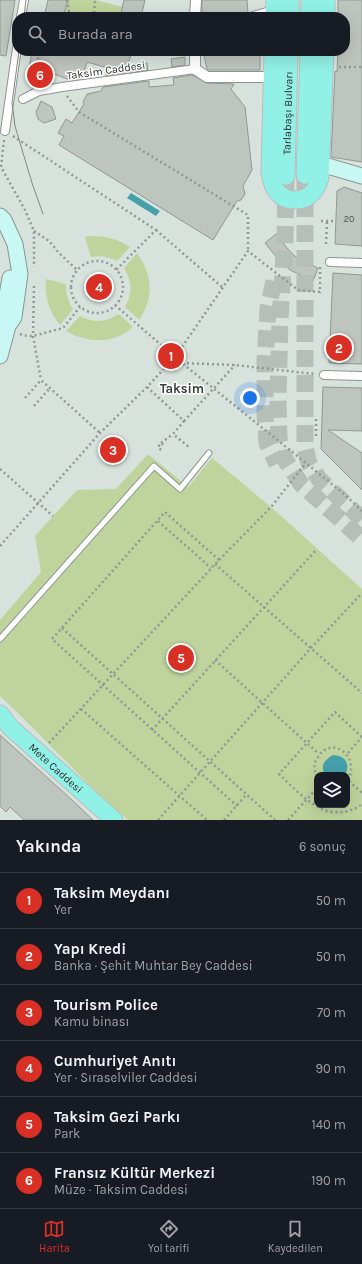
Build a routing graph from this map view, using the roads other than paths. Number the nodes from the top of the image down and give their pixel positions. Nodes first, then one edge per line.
1 (24, 0) edge
2 (196, 0) edge
3 (290, 0) edge
4 (310, 0) edge
5 (326, 0) edge
6 (278, 11) edge
7 (22, 12) edge
8 (196, 12) edge
9 (310, 12) edge
10 (326, 12) edge
11 (16, 56) edge
12 (195, 56) edge
13 (273, 56) edge
14 (289, 56) edge
15 (309, 56) edge
16 (324, 59) edge
17 (195, 69) junction
18 (273, 77) junction
19 (23, 99) dead end
20 (5, 131) road end
21 (321, 164) junction
22 (304, 175) tunnel mouth
23 (286, 176) tunnel mouth
24 (362, 176) edge
25 (0, 216) edge
26 (0, 234) edge
27 (330, 262) dead end
28 (362, 263) edge
29 (4, 334) edge
30 (0, 356) edge
31 (324, 375) road end
32 (362, 376) edge
33 (210, 453) dead end
34 (0, 639) edge
35 (0, 714) edge
36 (114, 820) edge

1 - 7 street
2 - 8 street
3 - 6 main road
4 - 9 main road
5 - 10 main road
11 - 20 street
12 - 17 street
13 - 18 main road
14 - 23 main road, Tarlabaşı Bulvarı
15 - 22 main road, Tarlabaşı Bulvarı
16 - 21 main road
17 - 18 street
17 - 19 street, Taksim Caddesi
18 - 21 main road
21 - 24 main road
25 - 29 main road
26 - 29 main road
27 - 28 street
29 - 30 main road
31 - 32 street
33 - 34 lane
35 - 36 main road, Mete Caddesi

